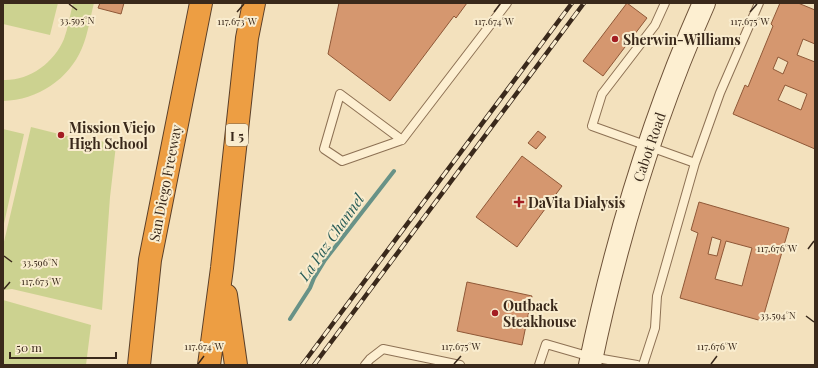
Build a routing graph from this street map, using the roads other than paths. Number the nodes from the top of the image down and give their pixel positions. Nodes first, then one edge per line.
1 (200, 3) edge
2 (254, 3) edge
3 (507, 3) edge
4 (665, 3) edge
5 (704, 3) edge
6 (759, 3) edge
7 (402, 140) junction
8 (648, 147) junction
9 (695, 163) junction
10 (150, 260) junction
11 (222, 268) junction
12 (591, 361) edge
13 (125, 365) edge
14 (139, 365) edge
15 (209, 365) edge
16 (236, 365) edge
17 (365, 365) edge
18 (460, 365) edge
19 (539, 365) edge
20 (637, 365) edge
21 (643, 365) edge

1 - 10 highway, San Diego Freeway
2 - 11 highway, I 5
3 - 7 lane
4 - 8 lane
5 - 8 main road, Cabot Road
6 - 9 lane
7 - 7 lane
8 - 9 lane
8 - 12 main road, Cabot Road
9 - 21 lane
10 - 13 highway
10 - 14 highway, San Diego Freeway
11 - 15 highway, I 5
11 - 16 highway
12 - 19 lane
12 - 20 lane
17 - 18 lane

